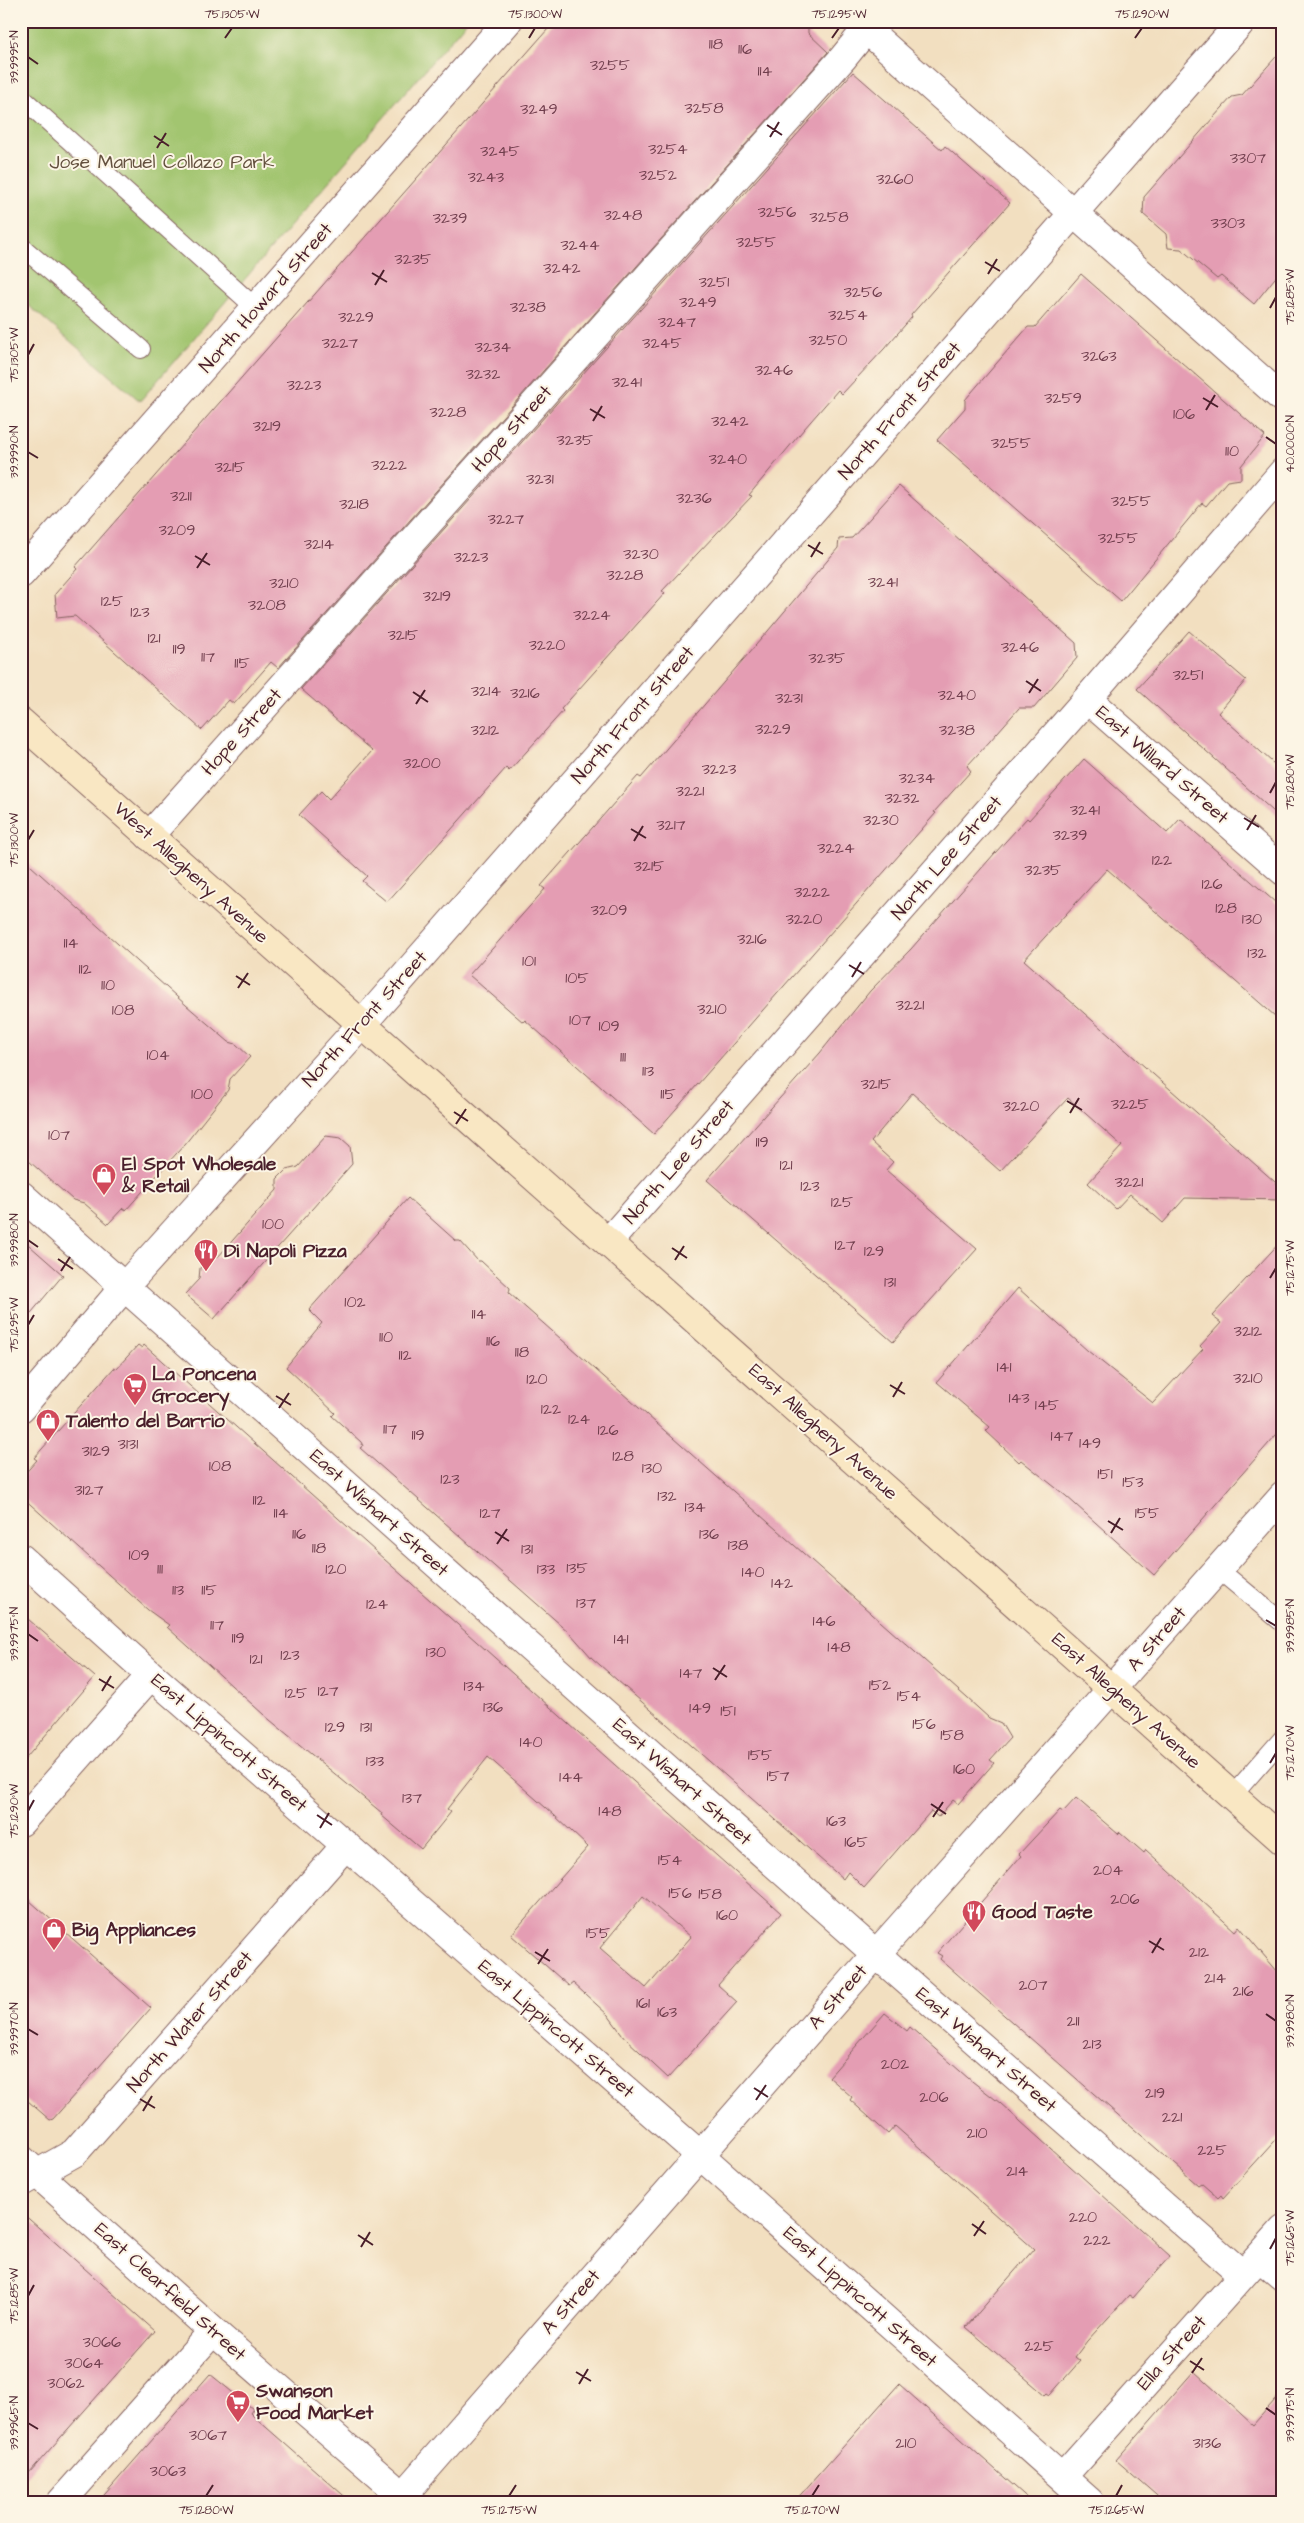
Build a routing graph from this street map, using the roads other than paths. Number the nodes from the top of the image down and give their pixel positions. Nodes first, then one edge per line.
1 (508, 21) edge
2 (1242, 21) edge
3 (866, 24) edge
4 (21, 97) edge
5 (1074, 213) junction
6 (21, 246) edge
7 (257, 309) junction
8 (141, 349) dead end
9 (1283, 398) edge
10 (1283, 472) edge
11 (21, 574) edge
12 (1087, 699) junction
13 (21, 722) edge
14 (150, 836) junction
15 (1283, 871) edge
16 (362, 1024) junction
17 (21, 1195) edge
18 (609, 1241) junction
19 (125, 1286) junction
20 (21, 1408) edge
21 (1283, 1496) edge
22 (21, 1558) edge
23 (1218, 1568) junction
24 (1283, 1623) edge
25 (151, 1676) junction
26 (1113, 1689) junction
27 (1283, 1738) edge
28 (1232, 1796) junction
29 (21, 1822) edge
30 (1283, 1841) edge
31 (346, 1845) junction
32 (876, 1954) junction
33 (700, 2155) junction
34 (26, 2171) edge
35 (1283, 2230) edge
36 (1251, 2265) junction
37 (1283, 2277) edge
38 (213, 2331) junction
39 (1062, 2477) junction
40 (403, 2500) edge
41 (61, 2502) edge
42 (1090, 2502) edge

1 - 7 street, North Howard Street
2 - 5 street, North Front Street
3 - 5 street
3 - 14 street, Hope Street
4 - 7 lane
5 - 9 street
5 - 16 street, North Front Street
6 - 8 lane
7 - 11 street, North Howard Street
10 - 12 street, North Lee Street
12 - 15 street, East Willard Street
12 - 18 street, North Lee Street
13 - 14 main road, West Allegheny Avenue
14 - 16 main road, West Allegheny Avenue
16 - 18 main road, East Allegheny Avenue
16 - 19 street, North Front Street
17 - 19 street, East Wishart Street
18 - 26 main road, East Allegheny Avenue
19 - 20 street, North Front Street
19 - 32 street, East Wishart Street
21 - 23 street, A Street
22 - 25 street, East Lippincott Street
23 - 24 lane
23 - 26 street, A Street
25 - 29 street
25 - 31 street, East Lippincott Street
26 - 28 main road, East Allegheny Avenue
26 - 32 street, A Street
27 - 28 lane
28 - 30 main road, East Allegheny Avenue
31 - 33 street, East Lippincott Street
31 - 34 street, North Water Street
32 - 33 street, A Street
32 - 36 street, East Wishart Street
33 - 39 street, East Lippincott Street
33 - 40 street, A Street
34 - 38 street, East Clearfield Street
35 - 36 street, Ella Street
36 - 37 street, East Wishart Street
36 - 39 street, Ella Street
38 - 40 street, East Clearfield Street
38 - 41 street
39 - 42 street, East Lippincott Street

